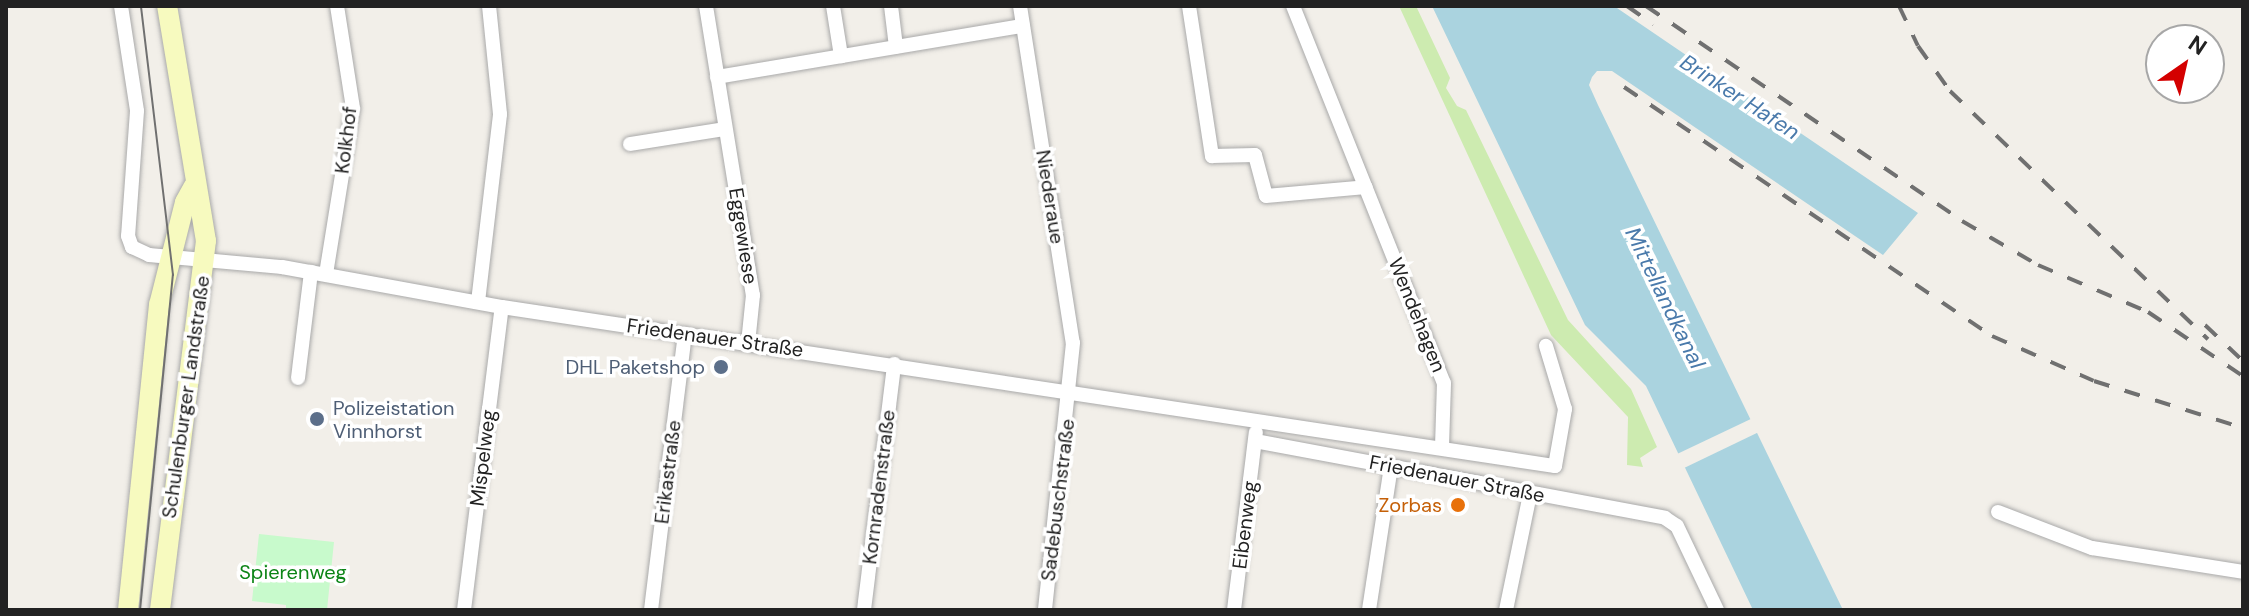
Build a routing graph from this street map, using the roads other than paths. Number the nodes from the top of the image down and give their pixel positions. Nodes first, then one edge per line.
1 (121, 6) edge
2 (167, 6) edge
3 (337, 6) edge
4 (489, 6) edge
5 (706, 6) edge
6 (833, 6) edge
7 (891, 6) edge
8 (1020, 6) edge
9 (1189, 6) edge
10 (1293, 6) edge
11 (1023, 26) junction
12 (896, 47) junction
13 (841, 56) junction
14 (717, 77) junction
15 (725, 129) junction
16 (630, 144) dead end
17 (194, 186) junction
18 (1366, 187) junction
19 (171, 258) junction
20 (205, 259) junction
21 (318, 273) junction
22 (478, 302) junction
23 (502, 307) junction
24 (685, 334) junction
25 (748, 343) junction
26 (1546, 346) dead end
27 (894, 364) junction
28 (298, 378) dead end
29 (1070, 389) junction
30 (1258, 420) junction
31 (1255, 441) junction
32 (1442, 448) junction
33 (1391, 467) junction
34 (1530, 494) junction
35 (1998, 512) dead end
36 (2243, 572) edge
37 (128, 610) edge
38 (160, 610) edge
39 (464, 610) edge
40 (651, 610) edge
41 (864, 610) edge
42 (1045, 610) edge
43 (1234, 610) edge
44 (1369, 610) edge
45 (1506, 610) edge
46 (1717, 610) edge

1 - 19 street, Schulenburger Landstraße
2 - 17 main road, Schulenburger Landstraße
3 - 21 street, Kolkhof
4 - 22 street
5 - 14 street, Eggewiese
6 - 13 street
7 - 12 street
8 - 11 street, Niederaue
9 - 18 street
10 - 18 street, Wendehagen
11 - 12 street
11 - 29 street, Niederaue
12 - 13 street
13 - 14 street
14 - 15 street, Eggewiese
15 - 16 street
15 - 25 street, Eggewiese
17 - 19 main road, Schulenburger Landstraße
17 - 20 main road, Schulenburger Landstraße
18 - 32 street, Wendehagen
19 - 20 street, Friedenauer Straße
19 - 37 main road, Schulenburger Landstraße
20 - 21 street, Friedenauer Straße
20 - 38 main road, Schulenburger Landstraße
21 - 22 street, Friedenauer Straße
21 - 28 street
22 - 23 street, Friedenauer Straße
23 - 24 street, Friedenauer Straße
23 - 39 street, Mispelweg
24 - 25 street, Friedenauer Straße
24 - 40 street, Erikastraße
25 - 27 street, Friedenauer Straße
26 - 32 street, Friedenauer Straße
27 - 29 street, Friedenauer Straße
27 - 41 street, Kornradenstraße
29 - 30 street, Friedenauer Straße
29 - 42 street, Sadebuschstraße
30 - 31 street
30 - 32 street, Friedenauer Straße
31 - 33 street, Friedenauer Straße
31 - 43 street, Eibenweg
33 - 34 street, Friedenauer Straße
33 - 44 street
34 - 45 street
34 - 46 street, Friedenauer Straße
35 - 36 street

